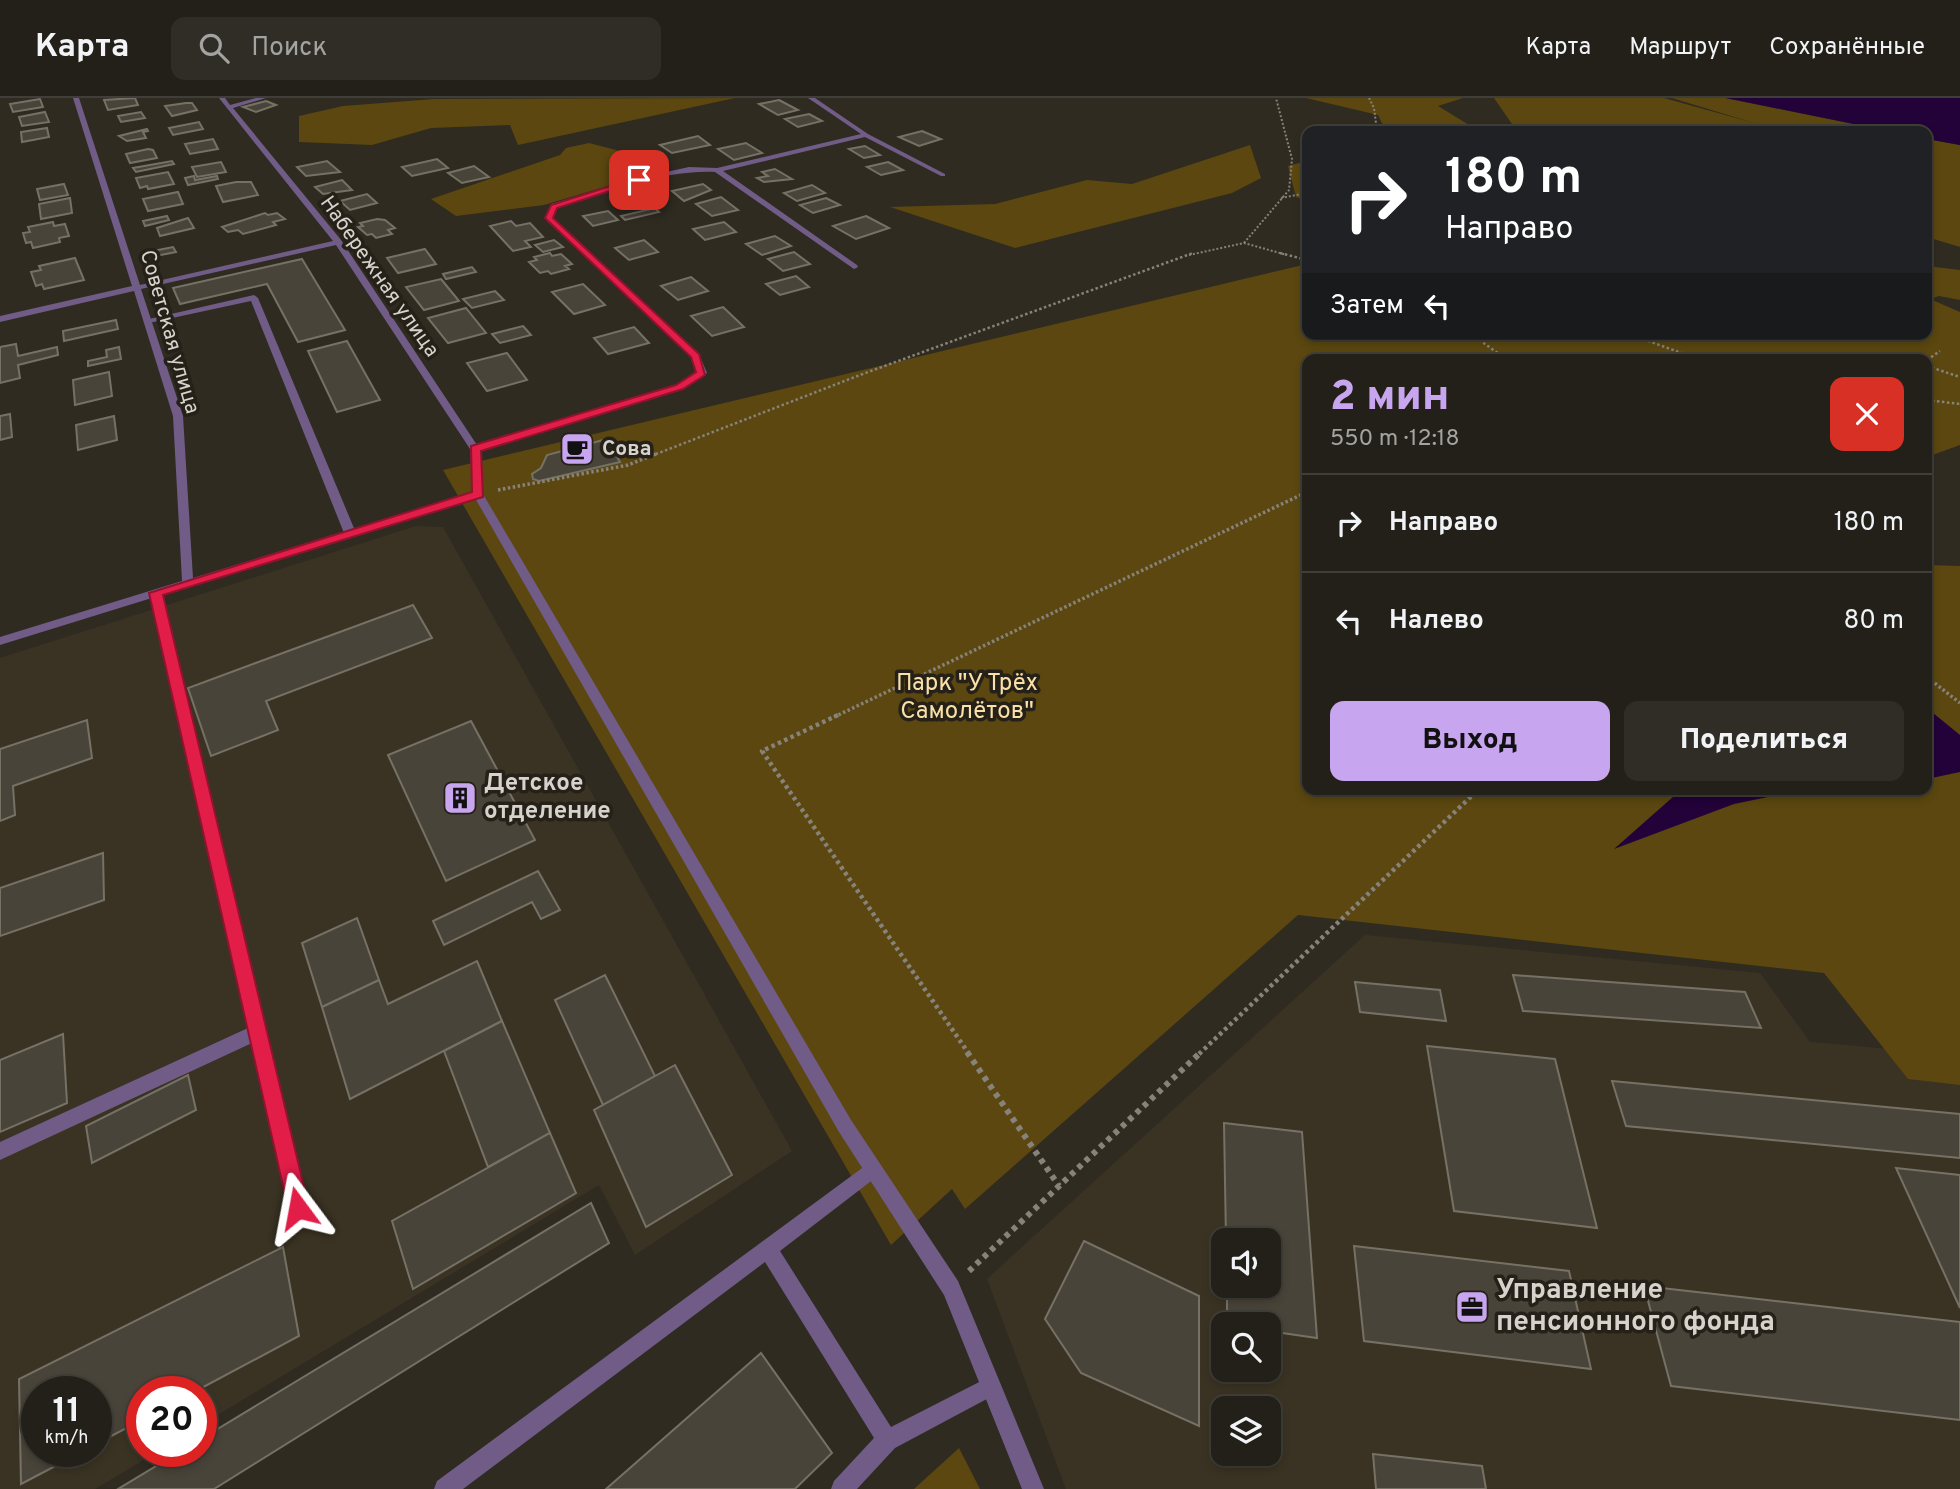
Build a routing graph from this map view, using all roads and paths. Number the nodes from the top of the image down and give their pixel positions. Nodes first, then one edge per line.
1 (76, 98) edge
2 (222, 98) edge
3 (263, 98) edge
4 (811, 98) edge
5 (1276, 98) edge
6 (1369, 98) edge
7 (228, 107) junction
8 (1376, 126) edge
9 (866, 135) junction
10 (718, 170) junction
11 (943, 175) dead end
12 (1302, 194) edge
13 (1282, 198) junction
14 (338, 242) junction
15 (1244, 243) junction
16 (1302, 259) edge
17 (854, 267) dead end
18 (139, 287) junction
19 (0, 318) edge
20 (149, 320) junction
21 (1479, 340) edge
22 (1646, 340) edge
23 (1940, 351) dead end
24 (1499, 354) edge
25 (1684, 354) edge
26 (1932, 357) edge
27 (1932, 368) edge
28 (1960, 377) edge
29 (1932, 401) edge
30 (1960, 404) edge
31 (475, 449) junction
32 (478, 494) junction
33 (1302, 494) edge
34 (350, 533) junction
35 (188, 583) junction
36 (156, 593) junction
37 (0, 641) edge
38 (1932, 681) edge
39 (1960, 703) edge
40 (1473, 795) edge
41 (258, 1032) junction
42 (0, 1151) edge
43 (873, 1169) junction
44 (1059, 1186) junction
45 (298, 1208) dead end
46 (767, 1248) junction
47 (951, 1288) junction
48 (990, 1385) junction
49 (887, 1440) junction
50 (445, 1489) edge
51 (842, 1489) edge
52 (1033, 1489) edge

1 - 18 street, Советская улица
2 - 7 street, Набережная улица
3 - 7 street
4 - 9 street
5 - 13 path
6 - 8 path
7 - 14 street, Набережная улица
9 - 10 street
9 - 11 street
10 - 17 street
10 - 31 street
12 - 13 path
13 - 15 path
14 - 18 street
14 - 31 street, Набережная улица
15 - 16 path
15 - 32 path
18 - 19 street
18 - 20 street, Советская улица
20 - 34 street
20 - 35 street, Советская улица
21 - 24 path
22 - 25 path
23 - 26 path
27 - 28 path
29 - 30 path
31 - 32 street
32 - 34 street
32 - 43 street
33 - 44 path
34 - 35 street
35 - 36 street
36 - 37 street
36 - 41 street
38 - 39 path
40 - 44 path
41 - 42 street
41 - 45 street
43 - 46 street
43 - 47 street
44 - 47 path
46 - 49 street
46 - 50 street
47 - 48 street
48 - 49 street
48 - 52 street
49 - 51 street

